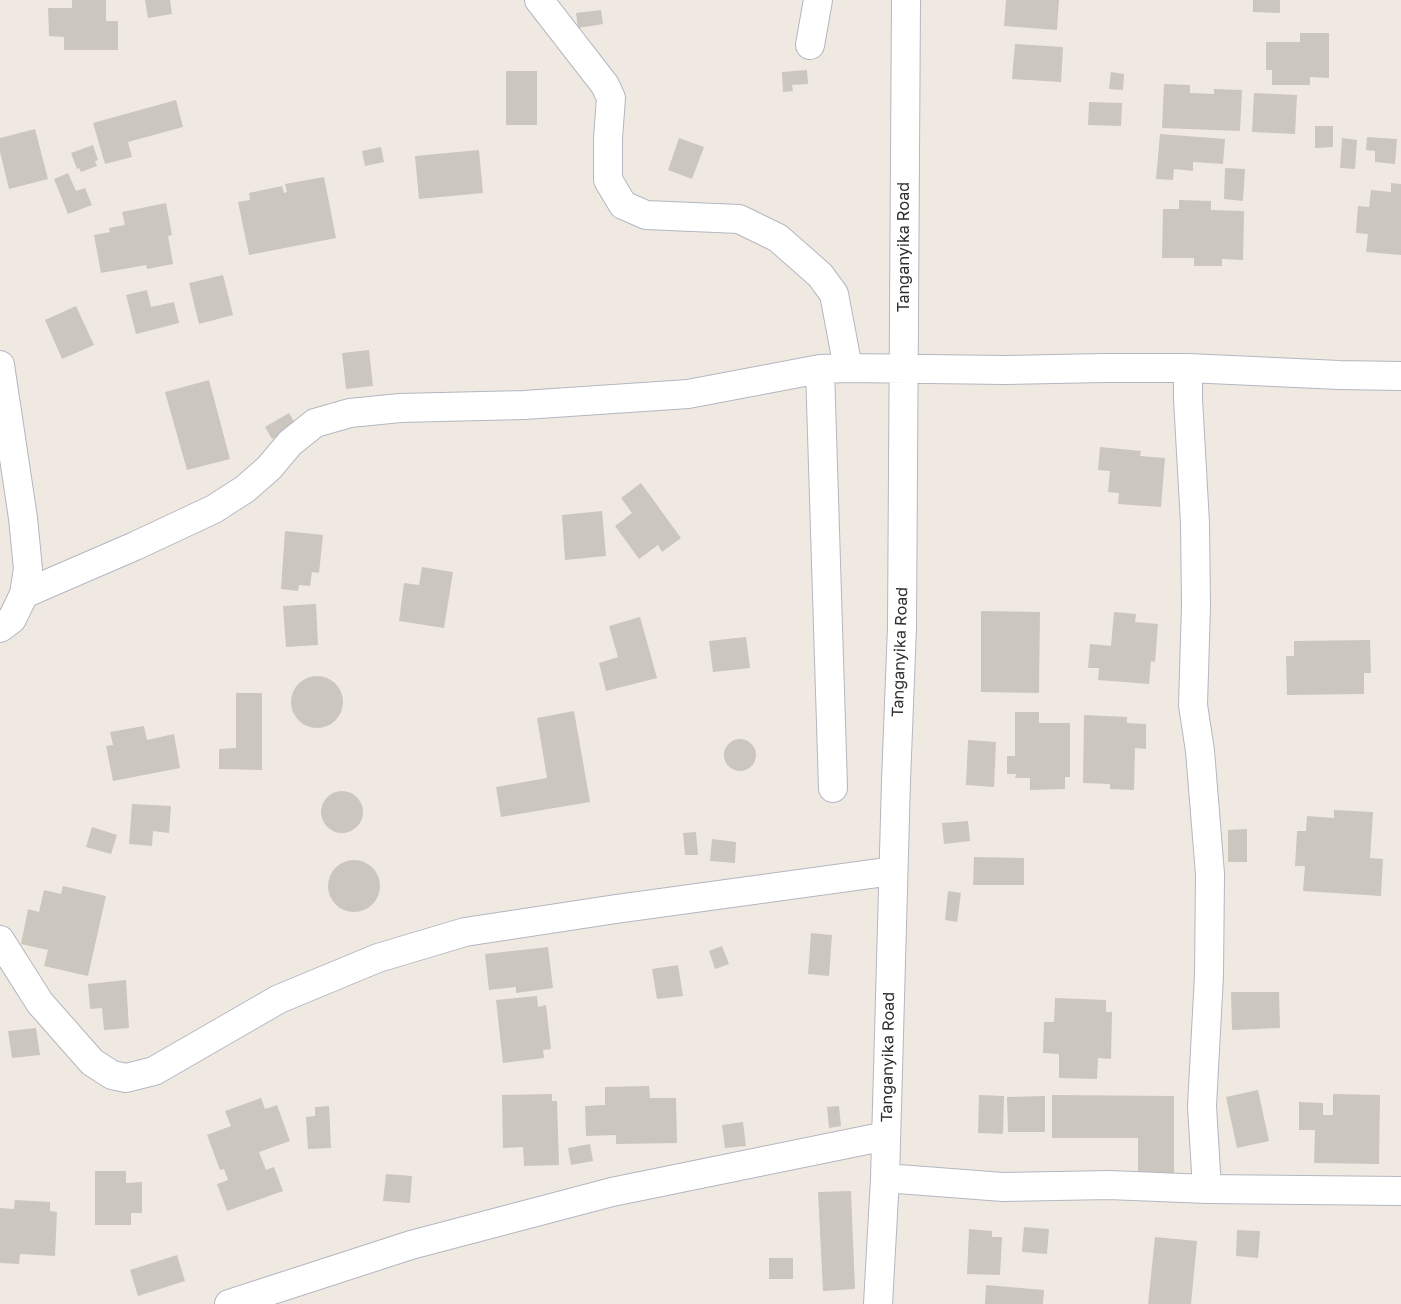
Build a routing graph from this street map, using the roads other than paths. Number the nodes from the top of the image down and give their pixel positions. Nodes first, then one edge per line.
1 (539, 0) edge
2 (818, 0) edge
3 (906, 0) edge
4 (810, 45) dead end
5 (0, 365) edge
6 (848, 368) junction
7 (904, 368) junction
8 (1188, 368) junction
9 (820, 369) junction
10 (1401, 376) edge
11 (24, 594) junction
12 (0, 628) edge
13 (834, 788) dead end
14 (893, 871) junction
15 (0, 940) edge
16 (886, 1136) junction
17 (885, 1178) junction
18 (1206, 1189) junction
19 (1401, 1191) edge
20 (229, 1304) edge
21 (878, 1304) edge

1 - 6 street
2 - 4 street
3 - 7 street, Tanganyika Road
5 - 11 street
6 - 7 street
6 - 9 street
7 - 8 street
7 - 14 street, Tanganyika Road
8 - 10 street
8 - 18 street
9 - 11 street
9 - 13 street
11 - 12 street
14 - 15 street
14 - 16 street, Tanganyika Road
16 - 17 street, Tanganyika Road
16 - 20 street
17 - 18 street
17 - 21 street, Tanganyika Road
18 - 19 street

